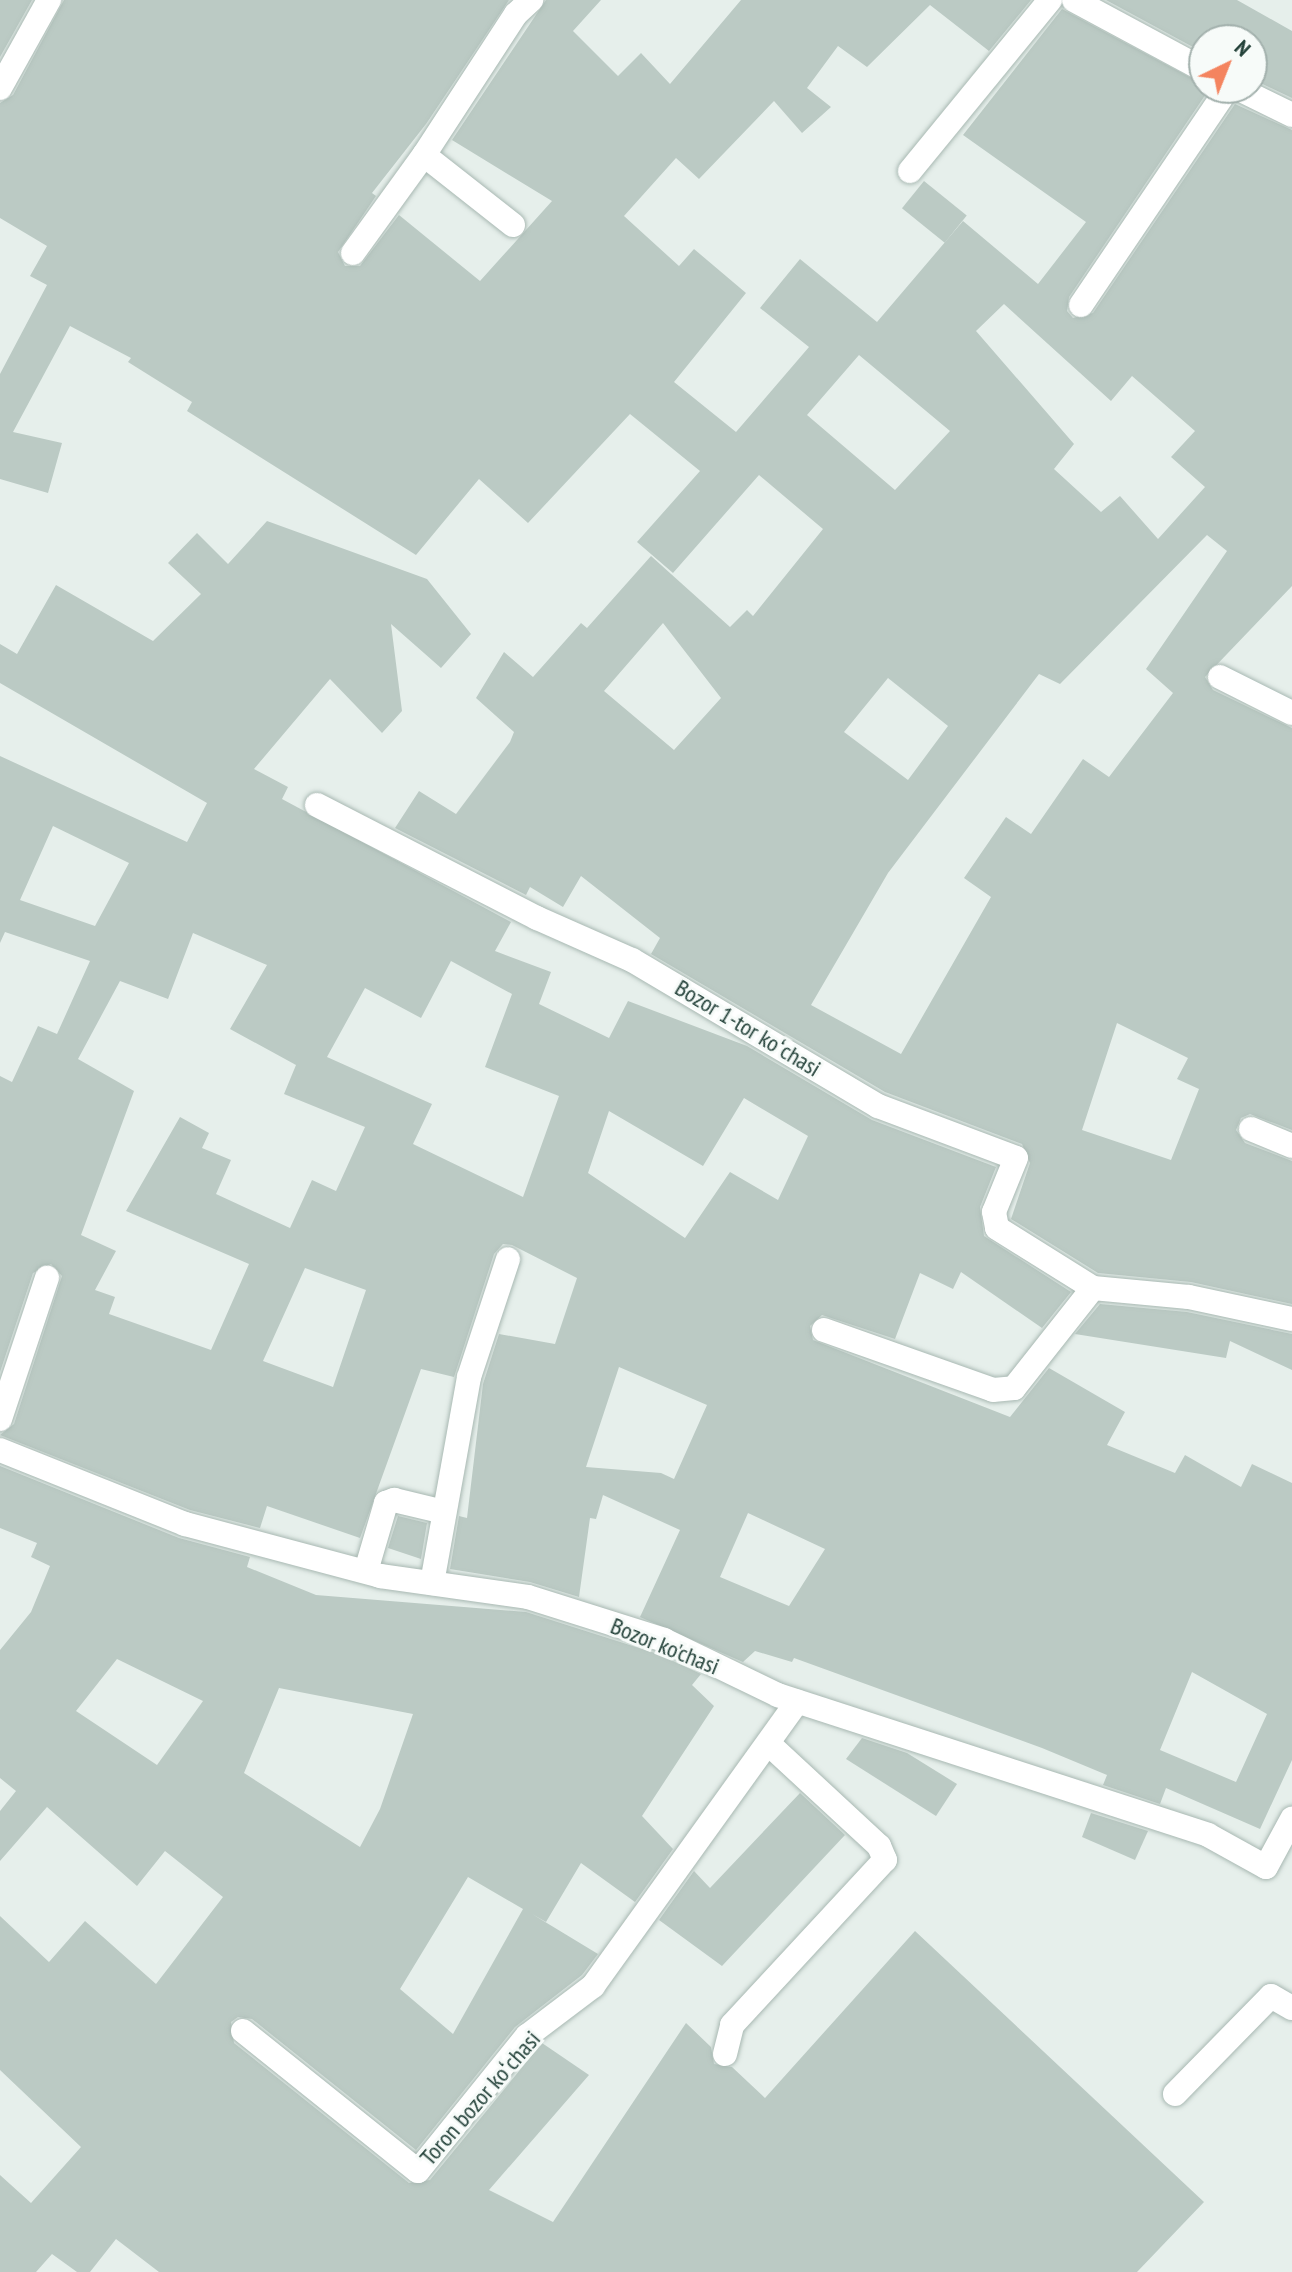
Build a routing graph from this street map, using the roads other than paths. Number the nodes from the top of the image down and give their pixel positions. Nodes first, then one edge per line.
1 (49, 0) edge
2 (531, 0) edge
3 (1050, 0) edge
4 (1074, 0) edge
5 (7, 59) edge
6 (1188, 61) edge
7 (0, 88) edge
8 (1268, 103) edge
9 (1217, 104) edge
10 (1292, 115) edge
11 (424, 155) junction
12 (910, 171) dead end
13 (513, 225) dead end
14 (353, 253) dead end
15 (1081, 305) dead end
16 (1220, 677) dead end
17 (1292, 713) edge
18 (317, 805) dead end
19 (1251, 1129) dead end
20 (1292, 1146) edge
21 (508, 1259) dead end
22 (47, 1278) dead end
23 (1093, 1288) junction
24 (1292, 1319) edge
25 (824, 1330) dead end
26 (0, 1419) edge
27 (0, 1450) edge
28 (444, 1512) junction
29 (366, 1571) junction
30 (432, 1583) junction
31 (797, 1702) junction
32 (769, 1744) junction
33 (1292, 1819) edge
34 (1292, 2008) edge
35 (243, 2031) dead end
36 (725, 2054) dead end
37 (1175, 2094) dead end

1 - 5 street
2 - 11 street
3 - 12 street
4 - 6 street
5 - 7 street
8 - 10 street
9 - 15 street
11 - 13 street
11 - 14 street
16 - 17 street
18 - 23 street, Bozor 1-tor koʻchasi
19 - 20 street
21 - 28 street
22 - 26 street
23 - 24 street, Bozor 1-tor koʻchasi
23 - 25 street
27 - 29 street, Bozor ko'chasi
28 - 29 street
28 - 30 street
29 - 30 street, Bozor ko'chasi
30 - 31 street, Bozor ko'chasi
31 - 32 street, Toron bozor koʻchasi
31 - 33 street, Bozor ko'chasi
32 - 35 street, Toron bozor koʻchasi
32 - 36 street
34 - 37 street

